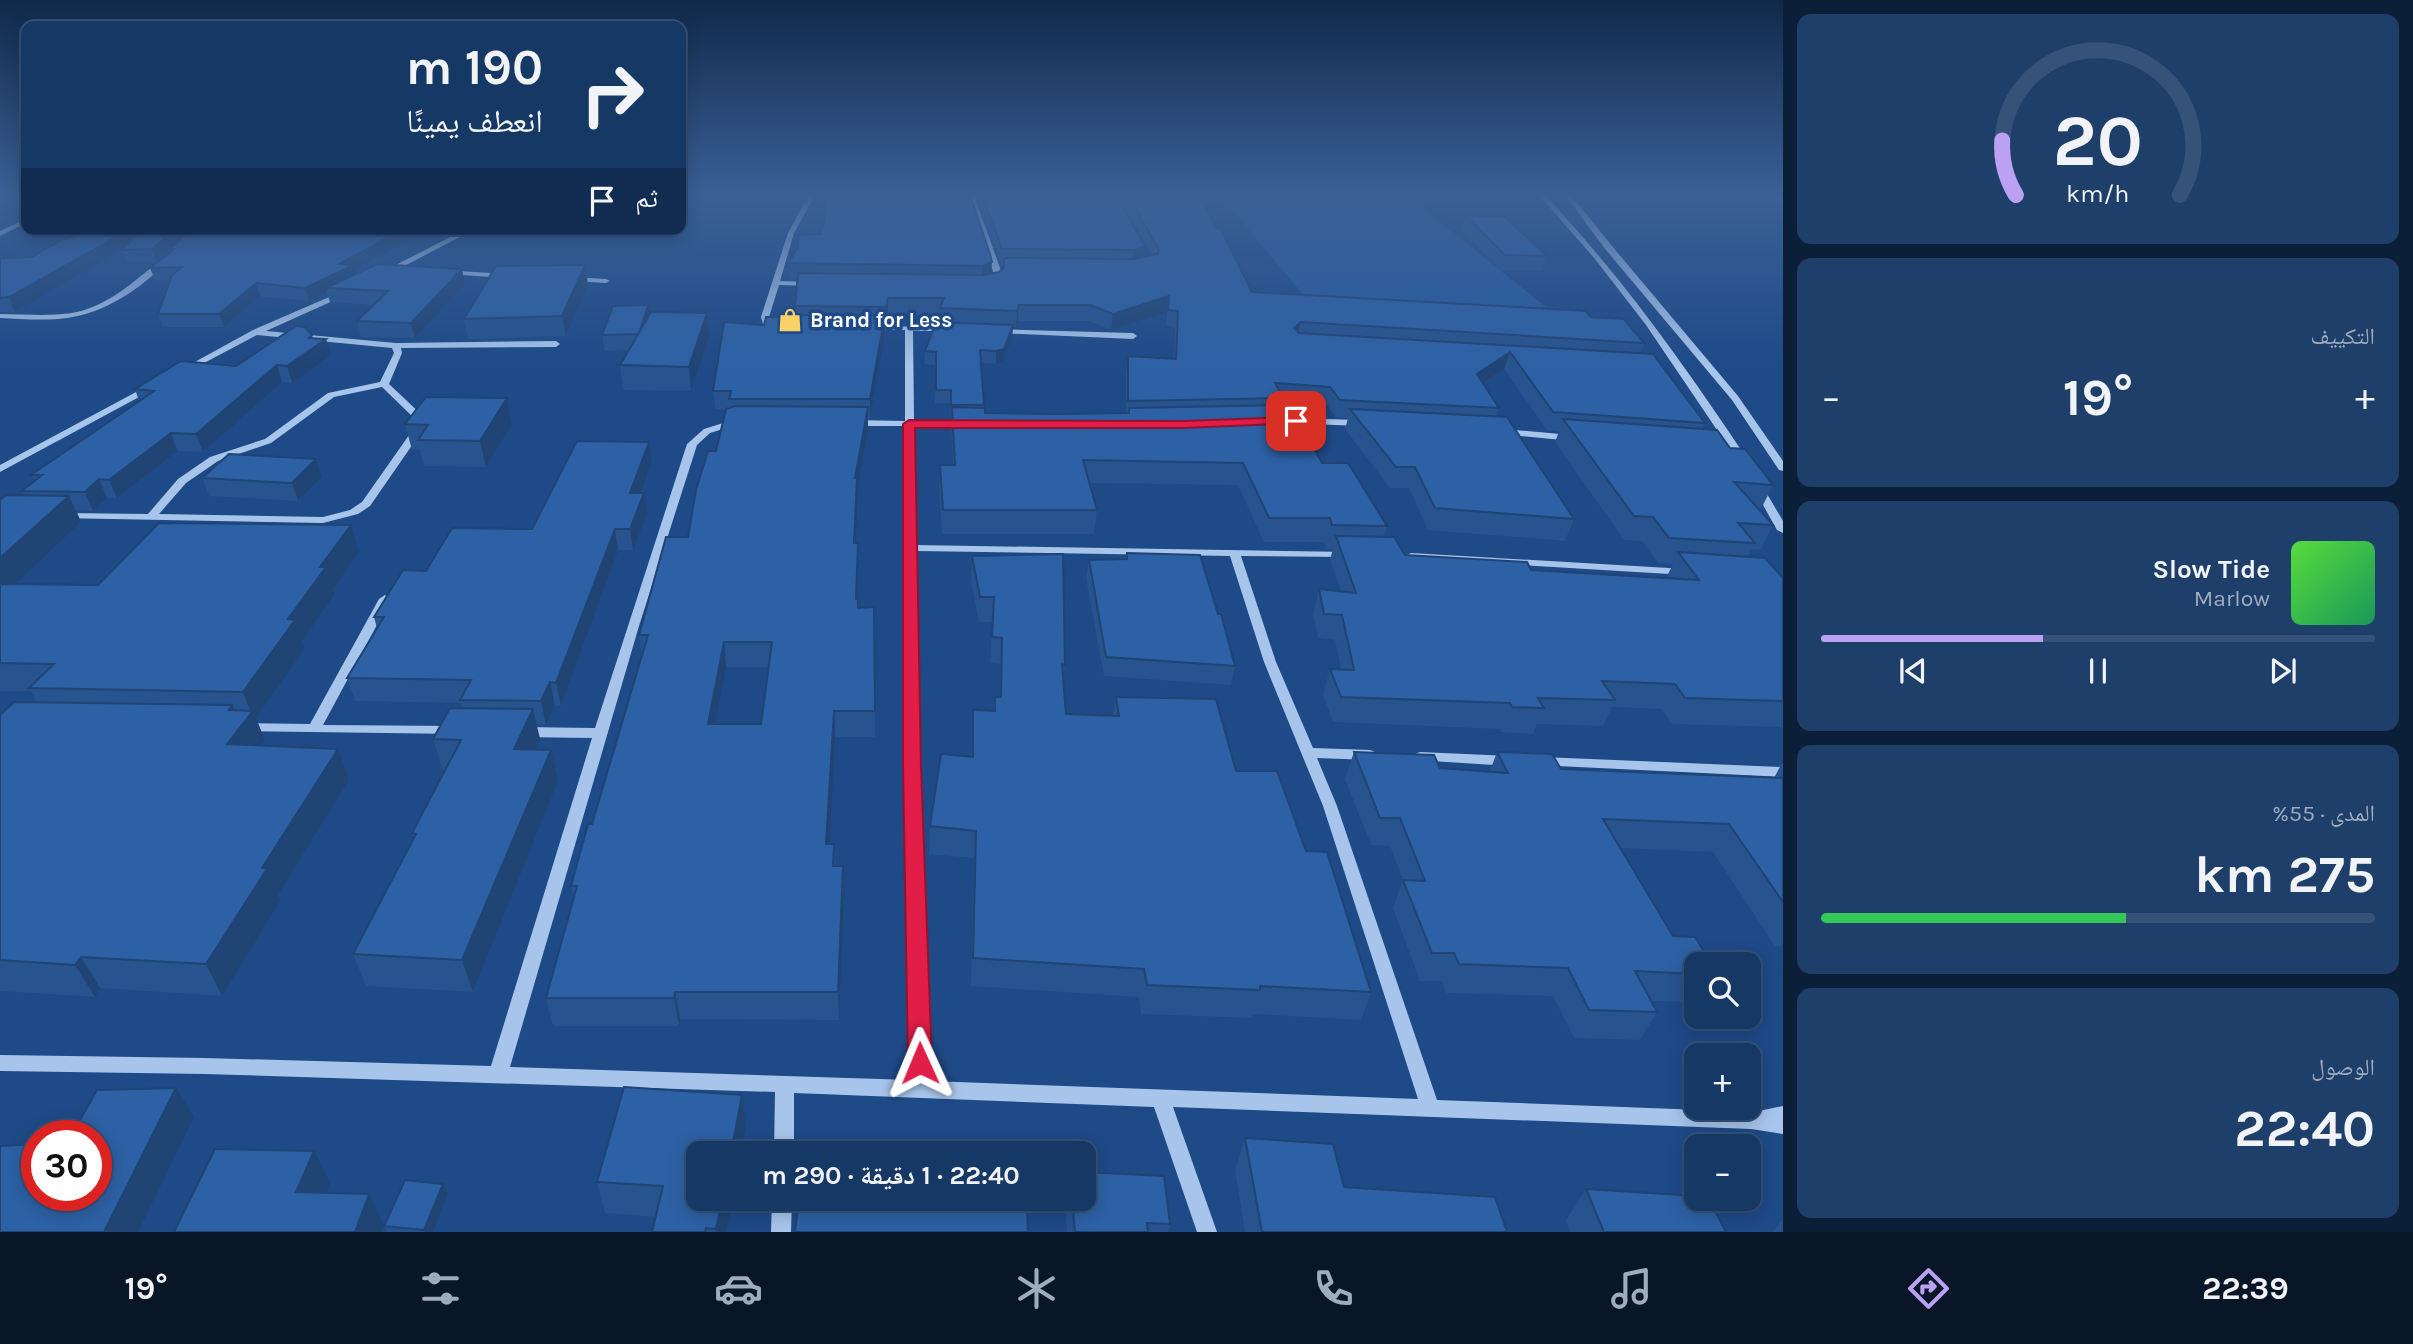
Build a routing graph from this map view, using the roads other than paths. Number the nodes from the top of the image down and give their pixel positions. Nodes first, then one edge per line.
1 (174, 252) edge
2 (425, 252) edge
3 (786, 252) edge
4 (991, 252) edge
5 (1591, 252) edge
6 (1613, 252) edge
7 (394, 268) junction
8 (996, 268) junction
9 (1009, 268) edge
10 (419, 270) edge
11 (432, 271) edge
12 (510, 276) edge
13 (565, 279) edge
14 (370, 280) edge
15 (606, 281) dead end
16 (777, 283) junction
17 (818, 284) edge
18 (358, 286) edge
19 (983, 286) edge
20 (0, 316) edge
21 (782, 327) edge
22 (862, 328) edge
23 (909, 328) junction
24 (951, 329) edge
25 (993, 331) edge
26 (256, 332) junction
27 (1133, 336) dead end
28 (556, 344) dead end
29 (396, 346) junction
30 (1668, 367) dead end
31 (1681, 368) junction
32 (175, 374) edge
33 (164, 380) edge
34 (384, 384) junction
35 (1272, 421) edge
36 (749, 422) edge
37 (843, 423) edge
38 (1369, 423) edge
39 (909, 424) junction
40 (973, 424) edge
41 (1489, 431) edge
42 (1579, 438) edge
43 (1723, 449) edge
44 (1736, 450) junction
45 (1783, 468) edge
46 (0, 469) edge
47 (55, 516) edge
48 (150, 518) junction
49 (1783, 530) edge
50 (910, 548) junction
51 (1235, 554) junction
52 (1357, 555) edge
53 (1397, 555) edge
54 (1700, 572) edge
55 (385, 599) edge
56 (232, 727) edge
57 (314, 729) junction
58 (464, 731) edge
59 (505, 731) edge
60 (601, 733) junction
61 (1308, 753) junction
62 (1783, 772) edge
63 (0, 1063) edge
64 (498, 1075) junction
65 (785, 1085) junction
66 (921, 1090) junction
67 (1161, 1100) junction
68 (1432, 1109) junction
69 (1783, 1115) edge
70 (1684, 1118) edge
71 (1761, 1118) edge
72 (1751, 1120) edge
73 (1783, 1125) edge
74 (783, 1141) edge
75 (782, 1211) edge
76 (781, 1232) edge
77 (1207, 1232) edge

1 - 20 street
2 - 7 street
3 - 16 street
4 - 8 street
5 - 31 street
6 - 45 street
7 - 10 street
7 - 14 street
8 - 9 street
8 - 19 street
11 - 12 street
13 - 15 street
16 - 17 street
16 - 21 street
18 - 26 street
22 - 23 street
23 - 24 street
23 - 39 street
25 - 27 street
26 - 29 street
26 - 32 street
28 - 29 street
29 - 34 street
30 - 31 street
31 - 44 street
33 - 46 street
34 - 48 street
34 - 48 street
35 - 38 street
36 - 60 street
37 - 39 street
39 - 40 street
39 - 50 street
41 - 42 street
43 - 44 street
44 - 49 street
47 - 48 street
50 - 51 street
50 - 66 street
51 - 52 street
51 - 61 street
53 - 54 street
55 - 57 street
56 - 57 street
57 - 58 street
59 - 60 street
60 - 64 street
61 - 62 street
61 - 68 street
63 - 64 street
64 - 65 street
65 - 66 street
65 - 74 street
66 - 67 street
67 - 68 street
67 - 77 street
68 - 70 street
69 - 71 street
72 - 73 street
75 - 76 street

